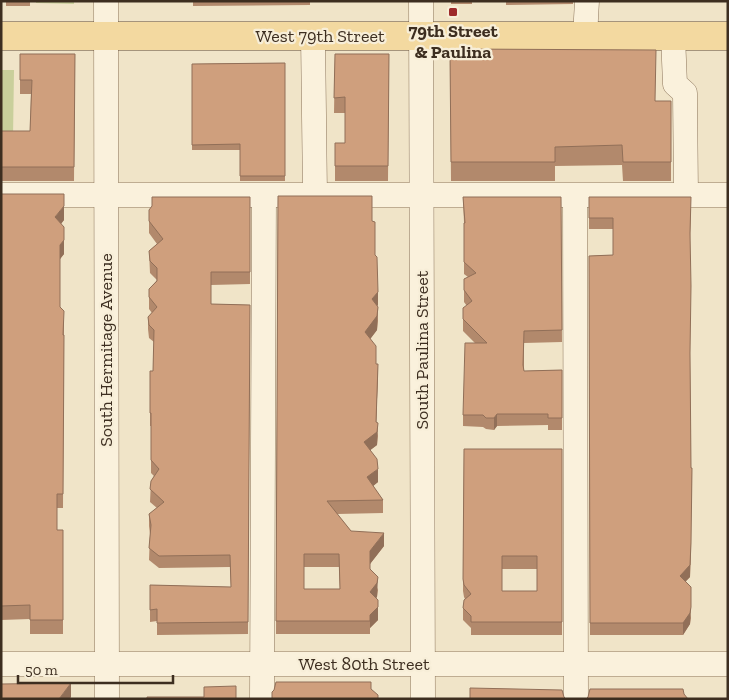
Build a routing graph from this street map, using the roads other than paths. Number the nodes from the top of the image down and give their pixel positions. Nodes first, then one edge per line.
1 (106, 1) edge
2 (421, 1) edge
3 (587, 1) edge
4 (1, 36) edge
5 (106, 36) junction
6 (312, 36) junction
7 (421, 36) junction
8 (585, 36) junction
9 (673, 36) junction
10 (728, 36) edge
11 (1, 195) edge
12 (106, 195) junction
13 (264, 195) junction
14 (315, 195) junction
15 (421, 195) junction
16 (575, 195) junction
17 (686, 195) junction
18 (728, 195) edge
19 (1, 664) edge
20 (107, 664) junction
21 (262, 664) junction
22 (423, 664) junction
23 (576, 664) junction
24 (728, 664) edge
25 (107, 699) edge
26 (262, 699) edge
27 (423, 699) edge
28 (576, 699) edge

1 - 5 street, South Hermitage Avenue
2 - 7 street, South Paulina Street
3 - 8 street
4 - 5 main road, West 79th Street
5 - 6 main road, West 79th Street
5 - 12 street, South Hermitage Avenue
6 - 7 main road, West 79th Street
6 - 14 street
7 - 8 main road, West 79th Street
7 - 15 street, South Paulina Street
8 - 9 main road, West 79th Street
9 - 10 main road, West 79th Street
9 - 17 street
11 - 12 street
12 - 13 street
12 - 20 street, South Hermitage Avenue
13 - 14 street
13 - 21 street
14 - 15 street
15 - 16 street
15 - 22 street, South Paulina Street
16 - 17 street
16 - 23 street
17 - 18 street
19 - 20 street, West 80th Street
20 - 21 street, West 80th Street
20 - 25 street, South Hermitage Avenue
21 - 22 street, West 80th Street
21 - 26 street
22 - 23 street, West 80th Street
22 - 27 street, South Paulina Street
23 - 24 street, West 80th Street
23 - 28 street

